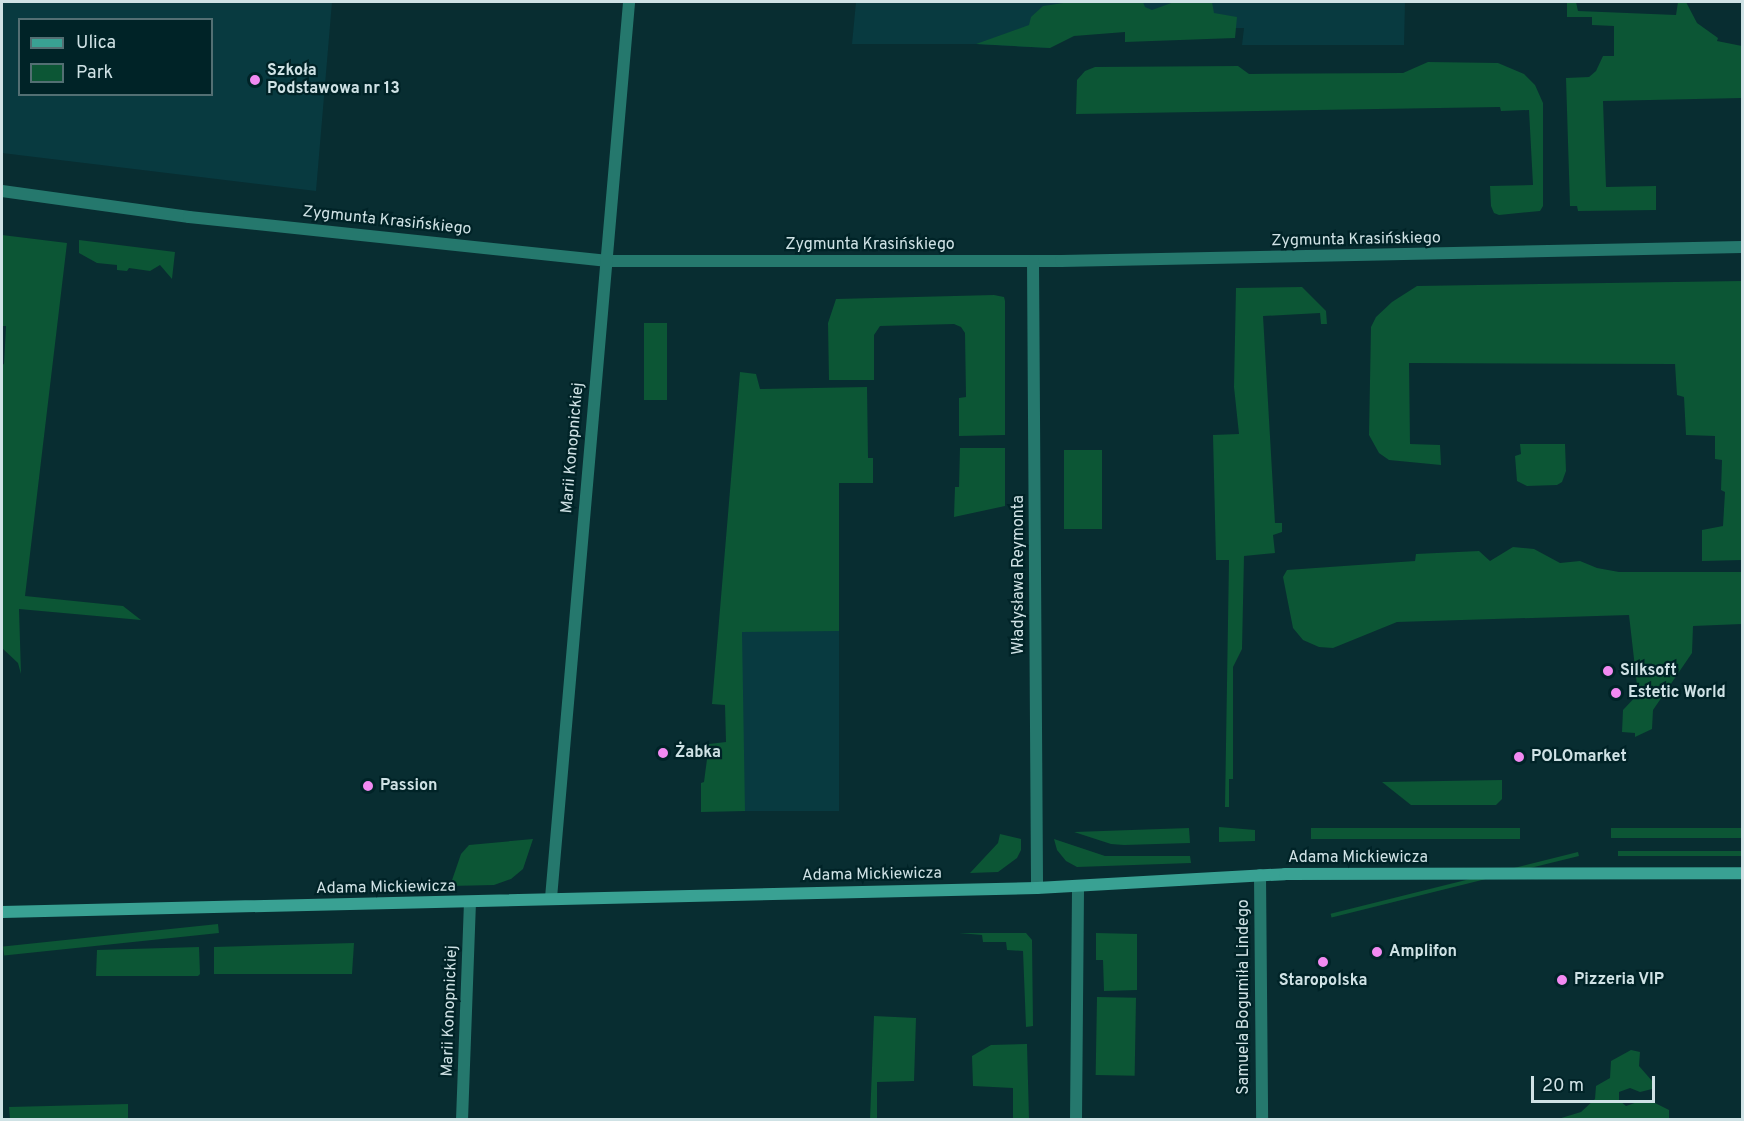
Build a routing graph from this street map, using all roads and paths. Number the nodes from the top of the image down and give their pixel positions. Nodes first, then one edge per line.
1 (629, 2) edge
2 (2, 191) edge
3 (1743, 247) edge
4 (606, 261) junction
5 (1034, 261) junction
6 (1743, 873) edge
7 (1260, 875) junction
8 (1078, 886) junction
9 (1037, 888) junction
10 (551, 898) junction
11 (470, 903) junction
12 (2, 912) edge
13 (462, 1119) edge
14 (1076, 1119) edge
15 (1262, 1119) edge

1 - 4 street, Marii Konopnickiej
2 - 4 street, Zygmunta Krasińskiego
3 - 5 street, Zygmunta Krasińskiego
4 - 5 street, Zygmunta Krasińskiego
4 - 10 street, Marii Konopnickiej
5 - 9 street, Władysława Reymonta
6 - 7 street, Adama Mickiewicza
7 - 8 street, Adama Mickiewicza
7 - 15 street, Samuela Bogumiła Lindego
8 - 9 street, Adama Mickiewicza
8 - 14 street
9 - 10 street, Adama Mickiewicza
10 - 11 street, Adama Mickiewicza
11 - 12 street, Adama Mickiewicza
11 - 13 street, Marii Konopnickiej

